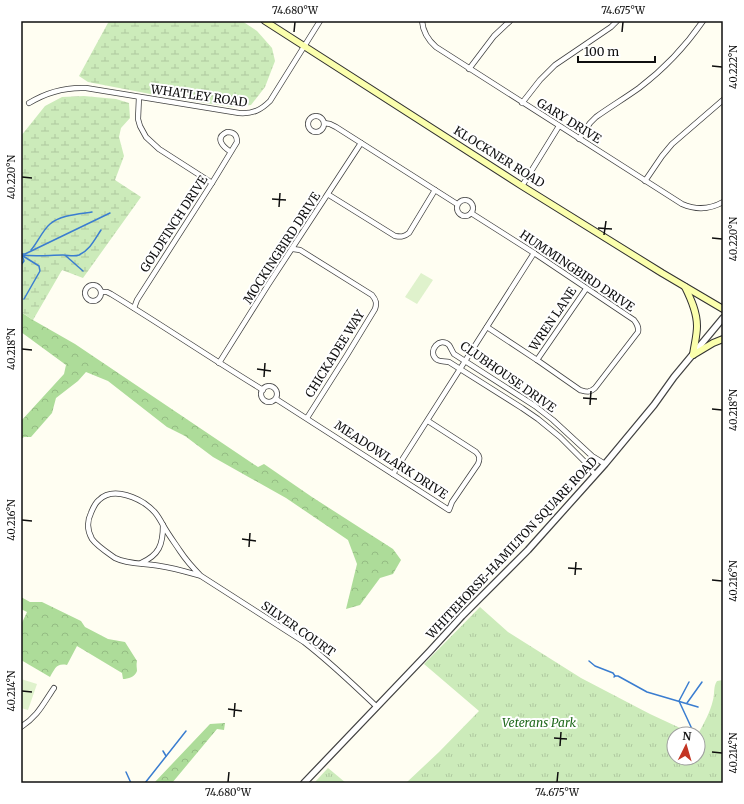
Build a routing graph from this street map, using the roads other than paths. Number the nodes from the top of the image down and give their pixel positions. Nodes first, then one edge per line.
1 (265, 21) edge
2 (320, 21) edge
3 (422, 21) edge
4 (510, 21) edge
5 (617, 21) edge
6 (703, 21) edge
7 (304, 46) junction
8 (469, 69) junction
9 (139, 97) junction
10 (723, 100) edge
11 (29, 103) dead end
12 (522, 103) junction
13 (324, 123) dead end
14 (559, 126) junction
15 (579, 139) junction
16 (361, 144) junction
17 (231, 152) dead end
18 (645, 180) junction
19 (212, 183) junction
20 (522, 186) junction
21 (435, 190) junction
22 (328, 195) junction
23 (723, 202) edge
24 (457, 204) junction
25 (471, 213) junction
26 (293, 248) junction
27 (534, 253) junction
28 (685, 287) junction
29 (586, 289) junction
30 (102, 292) dead end
31 (134, 308) junction
32 (723, 309) edge
33 (723, 318) edge
34 (487, 327) junction
35 (723, 339) edge
36 (693, 355) junction
37 (537, 360) junction
38 (465, 361) junction
39 (219, 363) junction
40 (461, 368) junction
41 (263, 390) junction
42 (276, 399) junction
43 (307, 418) junction
44 (428, 421) junction
45 (560, 426) junction
46 (554, 433) junction
47 (576, 440) junction
48 (570, 447) junction
49 (605, 464) junction
50 (393, 474) junction
51 (595, 476) junction
52 (163, 525) junction
53 (140, 563) junction
54 (201, 576) junction
55 (54, 688) dead end
56 (377, 707) junction
57 (21, 726) edge
58 (304, 783) edge

1 - 7 main road, KLOCKNER ROAD
2 - 7 street, WHATLEY ROAD
3 - 8 street, GARY DRIVE
4 - 8 street
5 - 12 street
6 - 15 street
7 - 9 street, WHATLEY ROAD
7 - 20 main road, KLOCKNER ROAD
8 - 12 street, GARY DRIVE
9 - 11 street, WHATLEY ROAD
9 - 19 street
10 - 18 street
12 - 14 street, GARY DRIVE
13 - 16 street, HUMMINGBIRD DRIVE
14 - 15 street, GARY DRIVE
14 - 20 street
15 - 18 street, GARY DRIVE
16 - 21 street, HUMMINGBIRD DRIVE
16 - 22 street, MOCKINGBIRD DRIVE
17 - 19 street, GOLDFINCH DRIVE
18 - 23 street, GARY DRIVE
19 - 31 street, GOLDFINCH DRIVE
20 - 28 main road, KLOCKNER ROAD
21 - 22 street
21 - 24 street, HUMMINGBIRD DRIVE
22 - 26 street, MOCKINGBIRD DRIVE
24 - 25 street, HUMMINGBIRD DRIVE
24 - 25 street, HUMMINGBIRD DRIVE
25 - 27 street, HUMMINGBIRD DRIVE
26 - 39 street, MOCKINGBIRD DRIVE
26 - 43 street, CHICKADEE WAY
27 - 29 street, HUMMINGBIRD DRIVE
27 - 34 street
28 - 32 main road, KLOCKNER ROAD
28 - 36 main road
29 - 37 street, WREN LANE
29 - 37 street, HUMMINGBIRD DRIVE
30 - 31 street, MEADOWLARK DRIVE
31 - 39 street, MEADOWLARK DRIVE
33 - 36 street, WHITEHORSE-HAMILTON SQUARE ROAD
34 - 37 street, HUMMINGBIRD DRIVE
34 - 38 street
35 - 36 main road
36 - 49 street, WHITEHORSE-HAMILTON SQUARE ROAD
38 - 40 street
38 - 40 street, CLUBHOUSE DRIVE
38 - 45 street, CLUBHOUSE DRIVE
39 - 41 street, MEADOWLARK DRIVE
40 - 44 street
40 - 46 street, CLUBHOUSE DRIVE
41 - 42 street, MEADOWLARK DRIVE
41 - 42 street, MEADOWLARK DRIVE
42 - 43 street, MEADOWLARK DRIVE
43 - 50 street, MEADOWLARK DRIVE
44 - 50 street
44 - 50 street, MEADOWLARK DRIVE
45 - 46 street
45 - 47 street, CLUBHOUSE DRIVE
46 - 48 street, CLUBHOUSE DRIVE
47 - 48 street
47 - 49 street, CLUBHOUSE DRIVE
48 - 51 street, CLUBHOUSE DRIVE
49 - 51 street, WHITEHORSE-HAMILTON SQUARE ROAD
51 - 56 street, WHITEHORSE-HAMILTON SQUARE ROAD
52 - 53 street
52 - 53 street, SILVER COURT
52 - 54 street, SILVER COURT
53 - 54 street, SILVER COURT
54 - 56 street, SILVER COURT
55 - 57 street
56 - 58 street, WHITEHORSE-HAMILTON SQUARE ROAD

